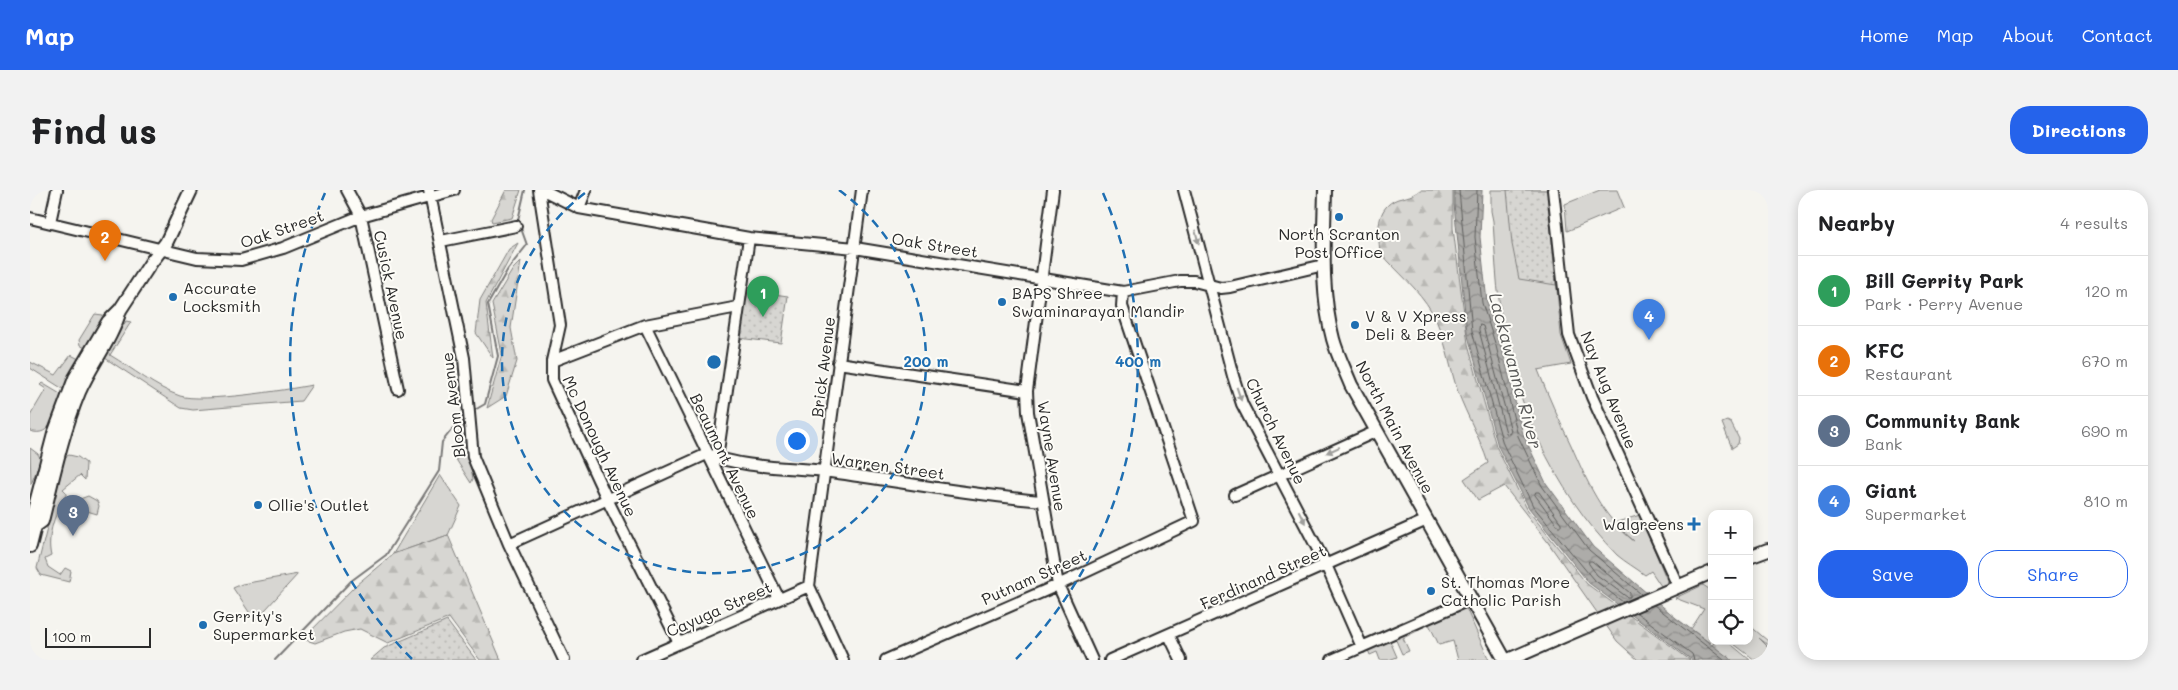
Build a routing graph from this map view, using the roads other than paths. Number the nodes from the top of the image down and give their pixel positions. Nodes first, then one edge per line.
1 (57, 190) edge
2 (191, 190) edge
3 (347, 190) edge
4 (454, 190) edge
5 (539, 190) edge
6 (543, 190) edge
7 (586, 190) edge
8 (862, 190) edge
9 (1053, 190) edge
10 (1184, 190) edge
11 (1325, 190) edge
12 (1553, 190) edge
13 (430, 193) edge
14 (580, 208) junction
15 (361, 216) junction
16 (30, 218) edge
17 (50, 222) junction
18 (516, 226) dead end
19 (749, 238) junction
20 (441, 241) junction
21 (855, 248) junction
22 (161, 250) junction
23 (1324, 265) junction
24 (1043, 277) junction
25 (1209, 285) junction
26 (1123, 292) junction
27 (738, 307) junction
28 (645, 324) junction
29 (552, 361) junction
30 (838, 363) junction
31 (398, 389) dead end
32 (1027, 391) junction
33 (1377, 431) junction
34 (712, 456) junction
35 (826, 472) junction
36 (1280, 474) junction
37 (1235, 495) dead end
38 (607, 499) junction
39 (1043, 501) junction
40 (1427, 520) junction
41 (509, 544) junction
42 (30, 546) edge
43 (1768, 551) edge
44 (1753, 557) edge
45 (1326, 565) junction
46 (1708, 574) edge
47 (1058, 584) junction
48 (809, 586) junction
49 (1678, 586) junction
50 (1471, 599) junction
51 (778, 600) junction
52 (1169, 635) junction
53 (679, 643) junction
54 (1362, 646) junction
55 (564, 660) edge
56 (641, 660) edge
57 (843, 660) edge
58 (886, 660) edge
59 (1092, 660) edge
60 (1110, 660) edge
61 (1181, 660) edge
62 (1332, 660) edge
63 (1507, 660) edge

1 - 17 street
2 - 22 main road
3 - 15 street, Cusick Avenue
4 - 13 street, Oak Street
5 - 29 street, Mc Donough Avenue
6 - 14 street, Oak Street
7 - 14 street
8 - 21 street, Brick Avenue
9 - 24 street, Wayne Avenue
10 -> 25 street, Church Avenue
11 - 23 main road, North Main Avenue
12 - 49 street, Nay Aug Avenue
13 - 15 street, Oak Street
13 - 20 street, Bloom Avenue
14 - 19 street, Oak Street
15 - 22 street, Oak Street
15 - 31 street, Cusick Avenue
16 - 17 street, Oak Street
17 - 22 street, Oak Street
18 - 20 street
19 - 21 street, Oak Street
19 - 27 street
20 - 41 street, Bloom Avenue
21 - 24 street, Oak Street
21 - 30 street, Brick Avenue
22 - 42 main road
23 - 25 street, Oak Street
23 - 33 main road, North Main Avenue
24 - 26 street, Oak Street
24 - 32 street, Wayne Avenue
25 - 26 street, Oak Street
25 -> 36 street, Church Avenue
26 - 47 street, Putnam Street
27 - 28 street
27 - 34 street
28 - 29 street
28 - 34 street, Beaumont Avenue
29 - 38 street, Mc Donough Avenue
30 - 32 street
30 - 35 street, Brick Avenue
32 - 39 street, Wayne Avenue
33 -> 36 street
33 - 40 main road, North Main Avenue
34 - 35 street, Warren Street
34 - 38 street
34 - 51 street, Beaumont Avenue
35 - 39 street, Warren Street
35 - 48 street, Brick Avenue
36 - 37 street
36 -> 45 street, Church Avenue
38 - 41 street
38 - 53 street, Mc Donough Avenue
39 - 47 street, Wayne Avenue
40 - 45 street, Ferdinand Street
40 - 50 main road, North Main Avenue
41 - 55 street, Bloom Avenue
43 - 44 main road
45 - 52 street, Ferdinand Street
45 - 54 street, Church Avenue
46 - 49 main road
47 - 58 street, Putnam Street
47 - 59 street, Wayne Avenue
48 - 51 street, Cayuga Street
48 - 57 street
49 - 63 main road
50 - 54 street
50 - 63 main road, North Main Avenue
51 - 53 street, Cayuga Street
52 - 60 street, Ferdinand Street
52 - 61 street
53 - 56 street, Cayuga Street
54 - 62 street

